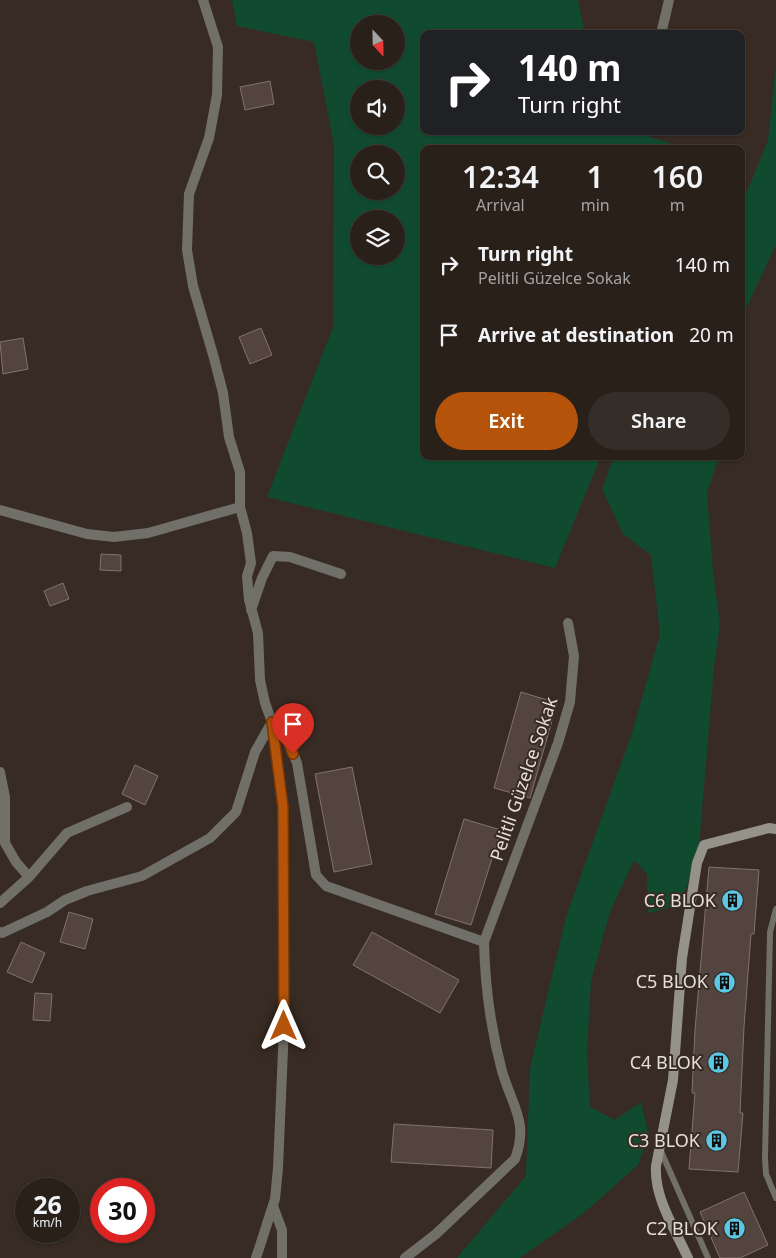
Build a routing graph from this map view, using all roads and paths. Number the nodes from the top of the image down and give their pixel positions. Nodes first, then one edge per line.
1 (203, 0) edge
2 (669, 0) edge
3 (662, 30) edge
4 (240, 507) junction
5 (0, 510) edge
6 (341, 574) dead end
7 (251, 610) junction
8 (568, 623) dead end
9 (272, 722) junction
10 (0, 772) edge
11 (127, 807) dead end
12 (776, 829) edge
13 (29, 877) junction
14 (0, 903) edge
15 (776, 909) edge
16 (0, 932) edge
17 (484, 942) junction
18 (660, 1148) junction
19 (776, 1198) edge
20 (273, 1206) junction
21 (256, 1258) edge
22 (282, 1258) edge
23 (405, 1258) edge
24 (688, 1258) edge
25 (708, 1258) edge

1 - 4 street
2 - 3 street
4 - 5 street
4 - 7 street
6 - 7 street
7 - 9 street
8 - 17 street, Pelitli Güzelce Sokak
9 - 16 street
9 - 17 street
9 - 20 street
10 - 13 street
11 - 13 street
12 - 18 street
13 - 14 street
15 - 19 lane
17 - 23 street, Pelitli Güzelce Sokak
18 - 24 street
18 - 25 lane
20 - 21 street
20 - 22 street

